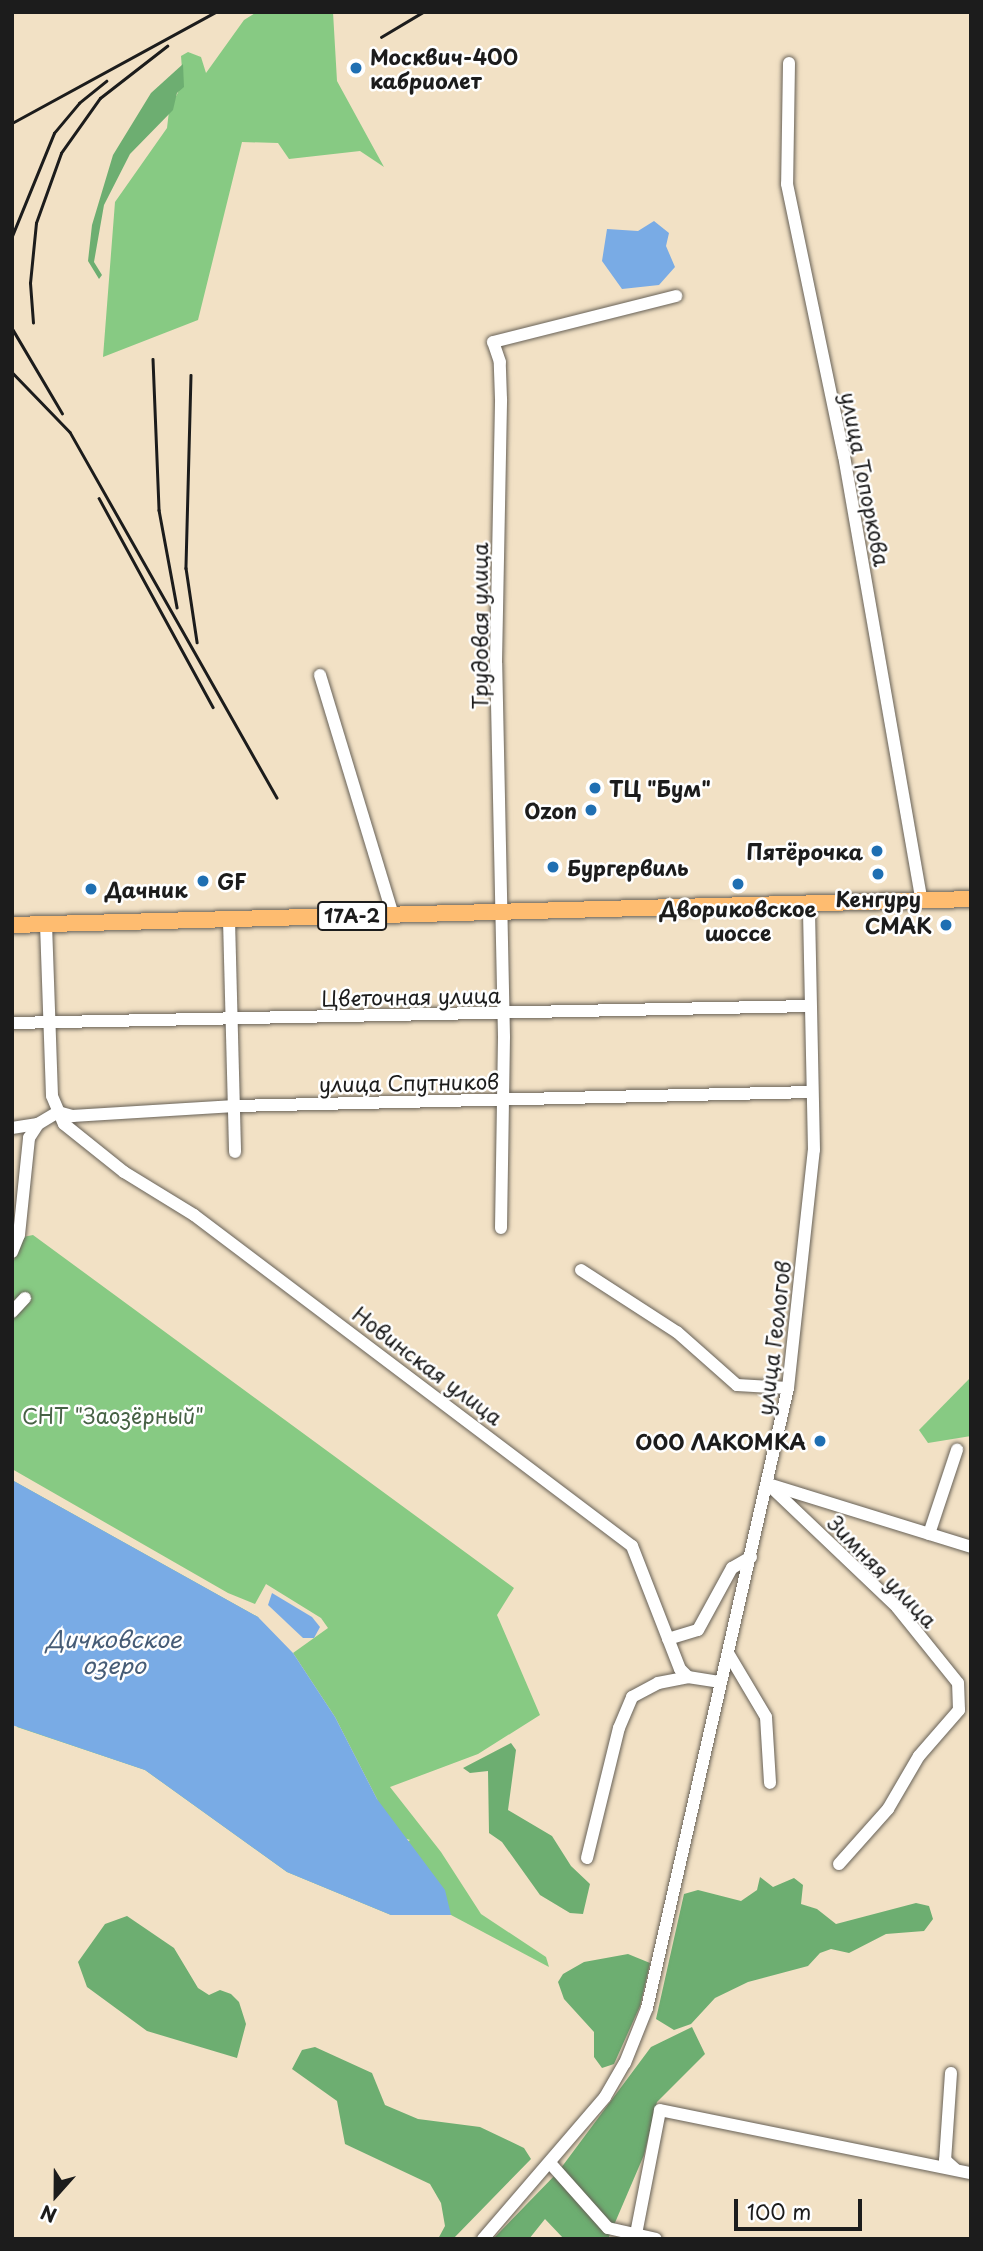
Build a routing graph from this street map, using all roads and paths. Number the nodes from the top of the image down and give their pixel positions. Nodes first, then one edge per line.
1 (789, 63) dead end
2 (676, 296) dead end
3 (320, 675) dead end
4 (971, 899) edge
5 (922, 901) junction
6 (809, 905) junction
7 (502, 912) junction
8 (393, 915) junction
9 (229, 920) junction
10 (47, 924) junction
11 (12, 925) edge
12 (810, 1006) junction
13 (504, 1015) junction
14 (234, 1017) junction
15 (50, 1022) junction
16 (12, 1023) edge
17 (812, 1092) junction
18 (503, 1099) junction
19 (235, 1106) junction
20 (58, 1112) junction
21 (38, 1124) junction
22 (12, 1128) edge
23 (235, 1152) dead end
24 (501, 1228) dead end
25 (12, 1252) edge
26 (581, 1270) dead end
27 (25, 1298) dead end
28 (12, 1312) edge
29 (788, 1388) junction
30 (957, 1450) dead end
31 (768, 1484) junction
32 (929, 1534) junction
33 (971, 1547) edge
34 (751, 1557) junction
35 (668, 1639) junction
36 (728, 1653) junction
37 (688, 1677) junction
38 (721, 1682) junction
39 (770, 1783) dead end
40 (587, 1858) dead end
41 (839, 1864) dead end
42 (951, 2073) dead end
43 (550, 2163) junction
44 (956, 2170) junction
45 (971, 2175) edge
46 (636, 2234) junction
47 (482, 2239) edge
48 (656, 2239) edge

1 - 5 street, улица Топоркова
2 - 7 street, Трудовая улица
3 - 8 street
4 - 5 main road
5 - 6 main road
6 - 7 main road, 17А-2
6 - 12 street, улица Геологов
7 - 8 main road, 17А-2
7 - 13 street, Трудовая улица
8 - 9 main road, 17А-2
9 - 10 main road, 17А-2
9 - 14 street
10 - 11 main road, 17А-2
10 - 15 street
12 - 13 street, Цветочная улица
12 - 17 street, улица Геологов
13 - 14 street, Цветочная улица
13 - 18 street, Трудовая улица
14 - 15 street, Цветочная улица
14 - 19 street
15 - 16 street, Цветочная улица
15 - 20 street
17 - 18 street, улица Спутников
17 - 29 street, улица Геологов
18 - 19 street, улица Спутников
18 - 24 street, Трудовая улица
19 - 20 street, улица Спутников
19 - 23 street
20 - 21 street
20 - 35 street, Новинская улица
21 - 22 street
21 - 25 street
26 - 29 street
27 - 28 street
29 - 31 street, улица Геологов
30 - 32 street
31 - 32 street, Зимняя улица
31 - 34 street, улица Геологов
31 - 41 street, Зимняя улица
32 - 33 street, Зимняя улица
34 - 35 street
34 - 36 street, улица Геологов
35 - 37 street, Новинская улица
36 - 38 street, улица Геологов
36 - 39 street
37 - 38 street
37 - 40 street
38 - 43 street, улица Геологов
42 - 44 street
43 - 46 street
43 - 47 street, улица Геологов
44 - 45 street
44 - 46 street
46 - 48 street

